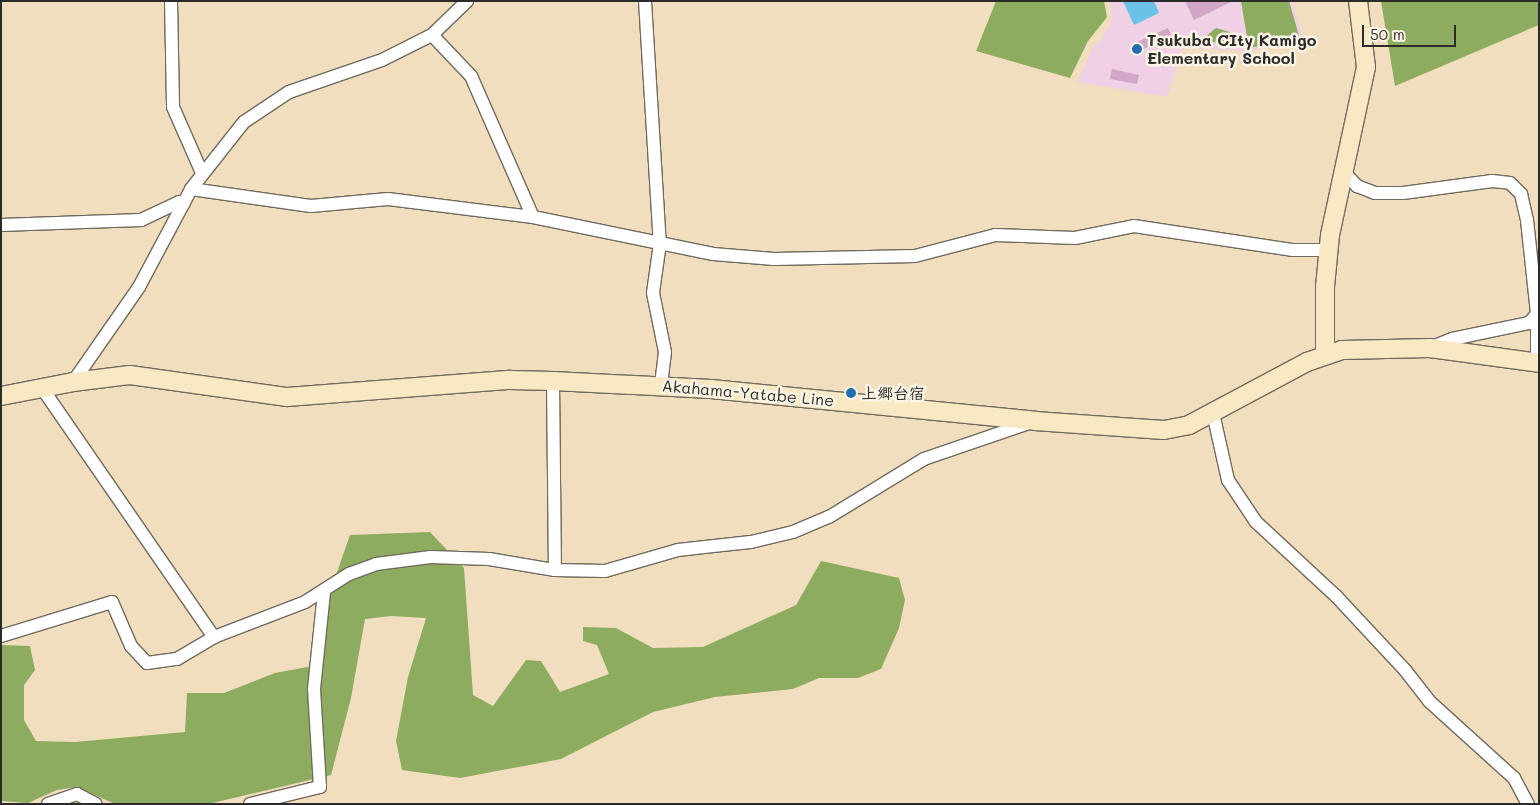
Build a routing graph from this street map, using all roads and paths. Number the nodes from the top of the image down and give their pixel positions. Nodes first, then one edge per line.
1 (171, 1) edge
2 (466, 1) edge
3 (646, 1) edge
4 (1358, 1) edge
5 (432, 35) junction
6 (1343, 171) junction
7 (202, 173) junction
8 (191, 189) junction
9 (184, 204) junction
10 (533, 217) junction
11 (1, 225) edge
12 (660, 243) junction
13 (1328, 250) junction
14 (1538, 313) edge
15 (1430, 348) junction
16 (1325, 354) junction
17 (1538, 363) edge
18 (553, 381) junction
19 (73, 382) junction
20 (662, 385) junction
21 (42, 388) junction
22 (1, 396) edge
23 (1214, 413) junction
24 (1035, 422) junction
25 (555, 570) junction
26 (324, 592) junction
27 (1, 636) edge
28 (214, 637) junction
29 (48, 804) edge
30 (96, 804) edge
31 (250, 804) edge
32 (1528, 804) edge

1 - 7 street
2 - 5 street
3 - 12 street
4 - 6 main road
5 - 7 street
5 - 10 street
6 - 13 main road
6 - 14 street
7 - 8 street
8 - 9 street
8 - 10 street
9 - 11 street
9 - 19 street
10 - 12 street
12 - 13 street
12 - 20 street
13 - 16 main road
14 - 15 street
14 - 17 street
15 - 16 main road, Akahama-Yatabe Line
15 - 17 main road, Akahama-Yatabe Line
16 - 23 main road, Akahama-Yatabe Line
18 - 19 main road, Akahama-Yatabe Line
18 - 20 main road, Akahama-Yatabe Line
18 - 25 street
19 - 21 main road, Akahama-Yatabe Line
20 - 24 main road, Akahama-Yatabe Line
21 - 22 main road, Akahama-Yatabe Line
21 - 28 street
23 - 24 main road, Akahama-Yatabe Line
23 - 32 street
24 - 25 street
25 - 26 street
26 - 28 street
26 - 31 street
27 - 28 street
29 - 30 street

